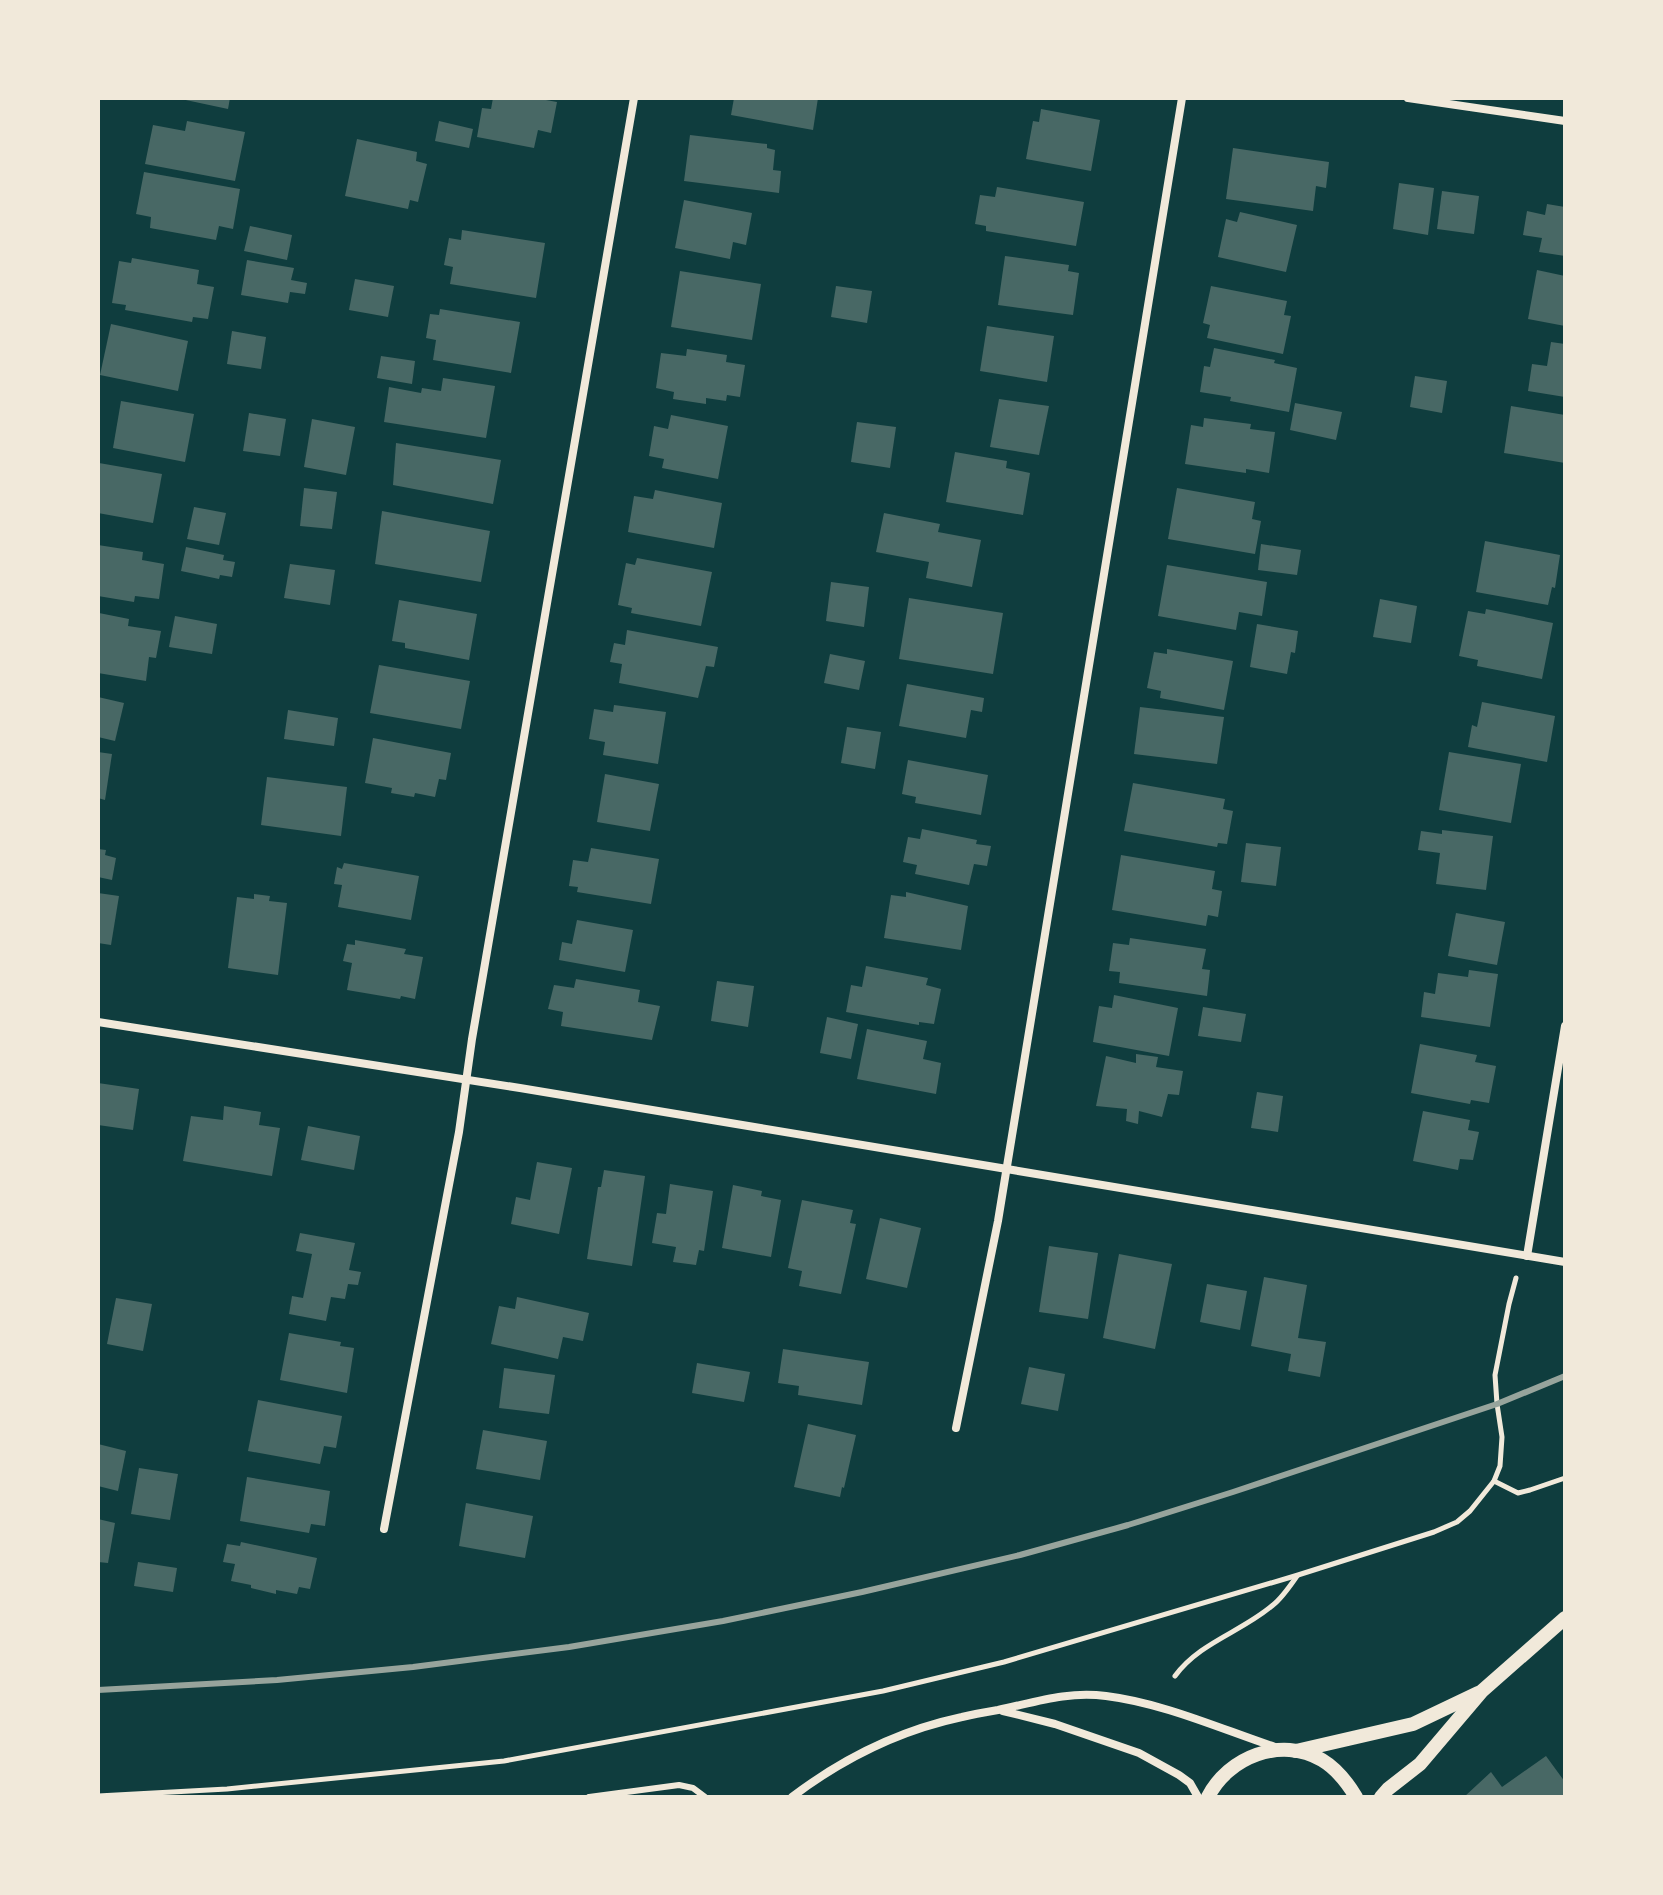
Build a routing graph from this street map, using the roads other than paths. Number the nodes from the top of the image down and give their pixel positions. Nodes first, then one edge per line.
1 (634, 98) edge
2 (1182, 98) edge
3 (1408, 98) edge
4 (1565, 121) edge
5 (98, 1022) edge
6 (1565, 1026) edge
7 (466, 1079) junction
8 (1007, 1168) junction
9 (1527, 1256) junction
10 (1565, 1262) edge
11 (956, 1428) dead end
12 (384, 1529) dead end
13 (1565, 1618) edge
14 (1482, 1691) junction
15 (998, 1710) junction
16 (1290, 1750) junction
17 (589, 1797) edge
18 (705, 1797) edge
19 (792, 1797) edge
20 (1198, 1797) edge
21 (1208, 1797) edge
22 (1356, 1797) edge
23 (1381, 1797) edge

1 - 7 street
2 - 8 street
3 - 4 street
5 - 7 street
6 - 9 street
7 - 8 street
7 - 12 street
8 - 9 street
8 - 11 street
9 - 10 street
13 - 14 street
14 - 16 street
14 - 23 street
15 - 16 street
15 - 19 street
15 - 20 street
16 - 21 street
16 - 22 street
17 - 18 lane

